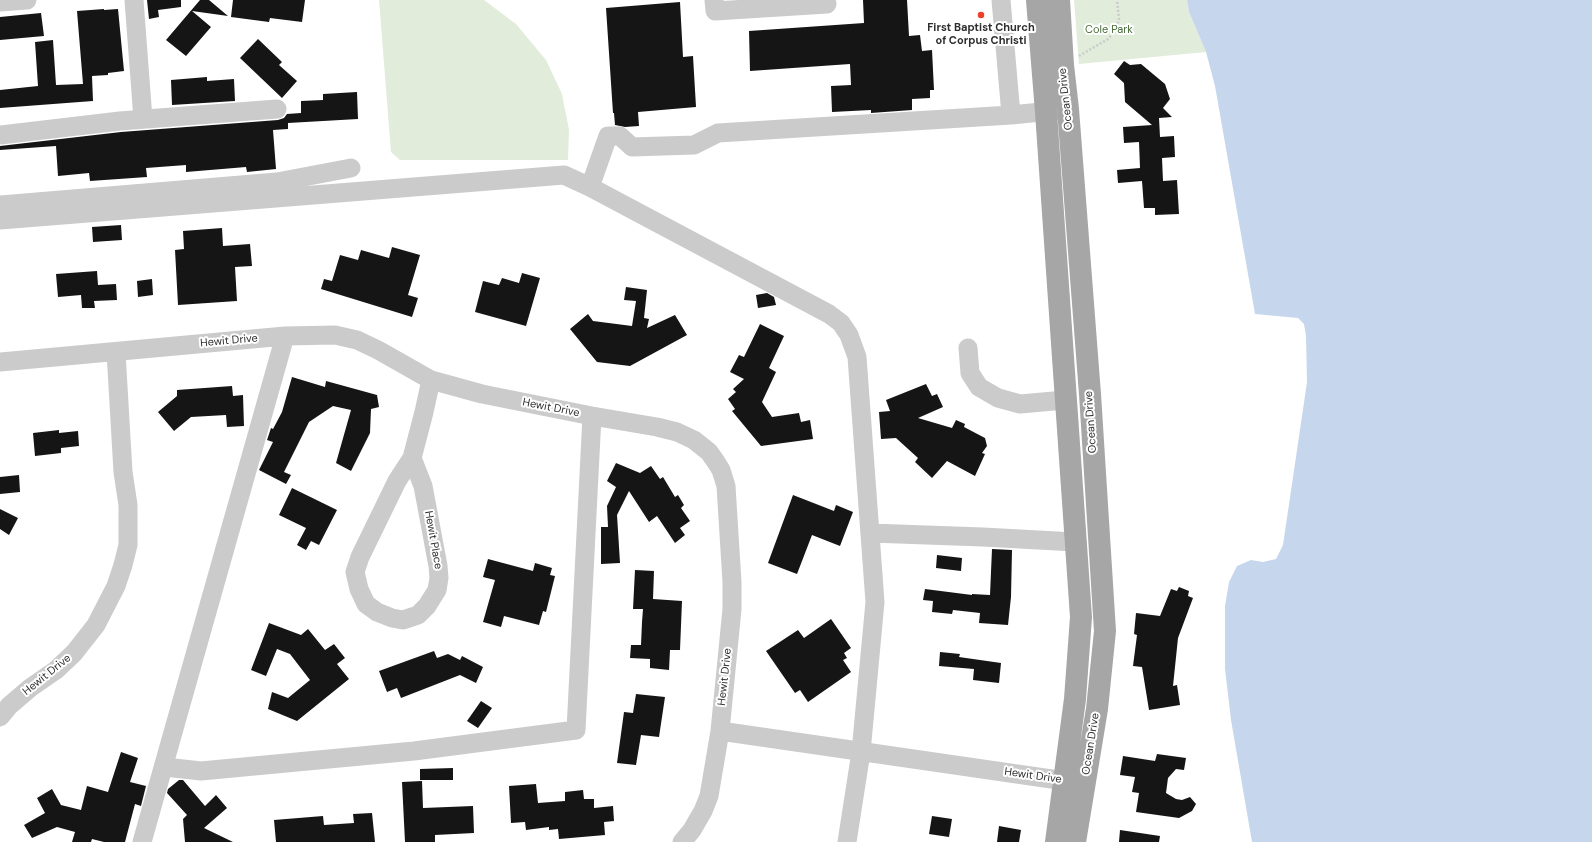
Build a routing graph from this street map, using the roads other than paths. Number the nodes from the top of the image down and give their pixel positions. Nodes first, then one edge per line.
1 (27, 0) edge
2 (134, 0) edge
3 (714, 0) edge
4 (826, 0) edge
5 (1001, 0) edge
6 (1038, 0) edge
7 (1059, 0) edge
8 (0, 2) edge
9 (277, 108) dead end
10 (1068, 108) junction
11 (1046, 112) junction
12 (1011, 115) junction
13 (143, 119) junction
14 (0, 135) edge
15 (351, 168) dead end
16 (590, 187) junction
17 (0, 205) edge
18 (0, 220) edge
19 (285, 336) junction
20 (968, 348) dead end
21 (116, 352) junction
22 (0, 362) edge
23 (431, 380) junction
24 (1065, 400) junction
25 (592, 416) junction
26 (412, 458) junction
27 (870, 533) junction
28 (1075, 542) junction
29 (0, 717) edge
30 (720, 731) junction
31 (861, 752) junction
32 (165, 767) junction
33 (1075, 782) junction
34 (142, 842) edge
35 (682, 842) edge
36 (847, 842) edge
37 (1056, 842) edge
38 (1075, 842) edge

1 - 8 street
2 - 13 street
3 - 4 street
5 - 12 street
6 - 11 main road, Ocean Drive
7 - 10 main road, Ocean Drive
9 - 13 street
10 - 11 street
10 - 33 main road, Ocean Drive
11 - 12 street
11 - 24 main road, Ocean Drive
12 - 16 street
13 - 14 street
15 - 17 street
16 - 18 street
16 - 27 street
19 - 21 street, Hewit Drive
19 - 23 street, Hewit Drive
19 - 32 street
20 - 24 street
21 - 22 street, Hewit Drive
21 - 29 street, Hewit Drive
23 - 25 street, Hewit Drive
23 - 26 street, Hewit Place
24 - 28 main road, Ocean Drive
25 - 30 street, Hewit Drive
25 - 32 street
26 - 26 street, Hewit Place
27 - 28 street
27 - 31 street
28 - 33 main road, Ocean Drive
30 - 31 street, Hewit Drive
30 - 35 street, Hewit Drive
31 - 33 street, Hewit Drive
31 - 36 street
32 - 34 street
33 - 37 main road, Ocean Drive
33 - 38 main road, Ocean Drive

